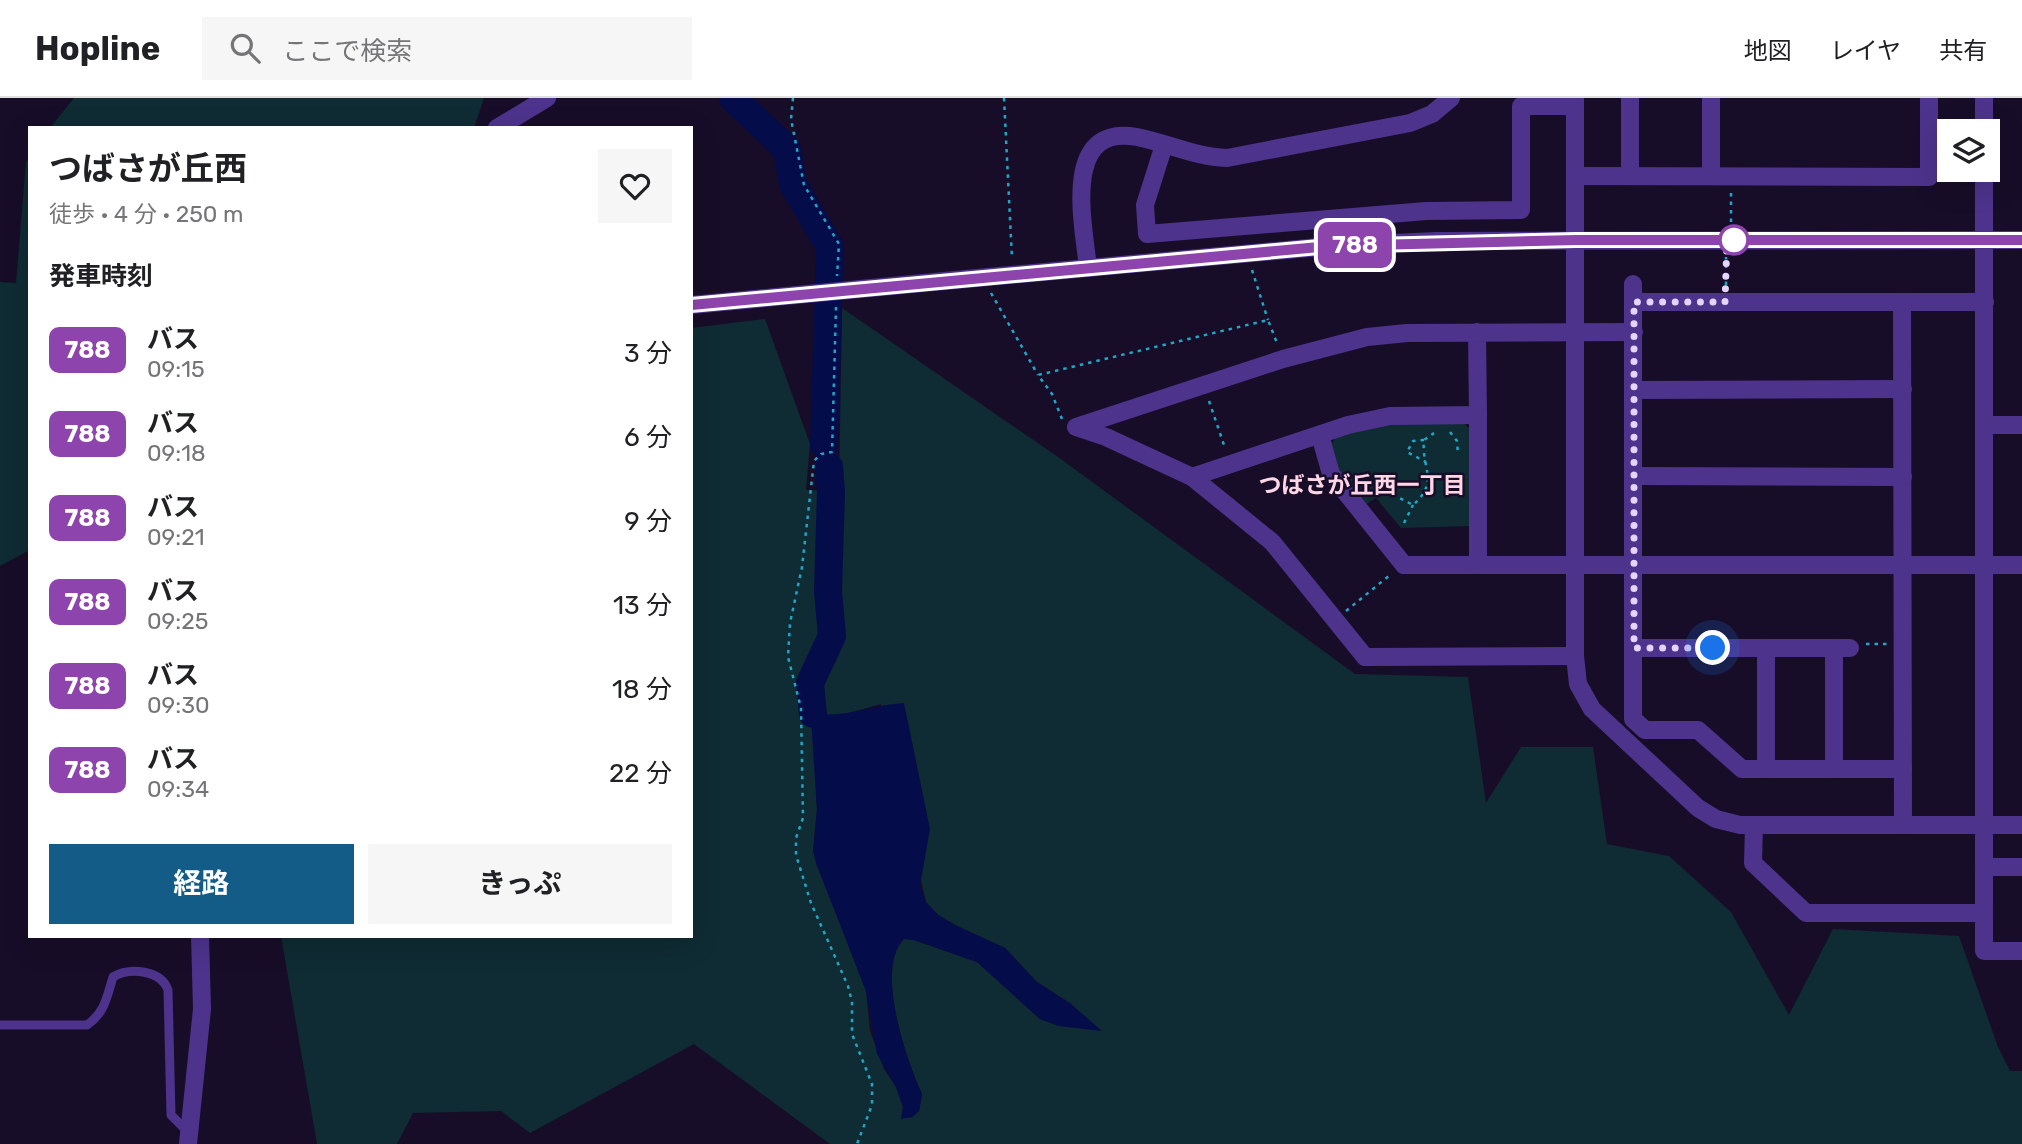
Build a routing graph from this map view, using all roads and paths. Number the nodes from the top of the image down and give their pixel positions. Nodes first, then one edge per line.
1 (547, 98) edge
2 (793, 98) edge
3 (1004, 98) edge
4 (1451, 98) edge
5 (1630, 98) edge
6 (1711, 98) edge
7 (1929, 98) edge
8 (1984, 98) edge
9 (1575, 102) edge
10 (1984, 119) edge
11 (500, 126) edge
12 (1164, 145) junction
13 (1576, 176) junction
14 (1630, 176) junction
15 (1711, 176) junction
16 (1731, 176) junction
17 (1937, 177) joint
18 (1984, 182) edge
19 (1576, 240) junction
20 (1729, 240) junction
21 (1985, 240) junction
22 (2022, 240) edge
23 (1247, 254) junction
24 (1088, 268) junction
25 (1013, 275) junction
26 (984, 277) junction
27 (837, 281) dead end
28 (1633, 284) dead end
29 (1634, 302) junction
30 (1725, 302) junction
31 (1902, 302) junction
32 (1985, 302) junction
33 (693, 305) edge
34 (836, 307) dead end
35 (1268, 320) junction
36 (1478, 332) junction
37 (1634, 332) junction
38 (1575, 333) junction
39 (1283, 359) junction
40 (1038, 375) junction
41 (1204, 385) junction
42 (1903, 389) junction
43 (1633, 390) junction
44 (1478, 415) junction
45 (1985, 425) junction
46 (2022, 425) edge
47 (1076, 427) junction
48 (1436, 431) dead end
49 (1449, 431) dead end
50 (1320, 435) junction
51 (1424, 440) junction
52 (1458, 455) dead end
53 (1427, 462) junction
54 (1230, 464) junction
55 (1633, 476) junction
56 (1192, 477) junction
57 (1903, 477) junction
58 (1354, 504) junction
59 (1413, 505) junction
60 (1404, 523) dead end
61 (1903, 564) junction
62 (1404, 565) junction
63 (1478, 565) junction
64 (1575, 565) junction
65 (1633, 565) junction
66 (1985, 565) junction
67 (2022, 565) edge
68 (1335, 620) junction
69 (1903, 644) junction
70 (1634, 648) junction
71 (1766, 648) junction
72 (1842, 648) junction
73 (1575, 656) junction
74 (1766, 769) junction
75 (1834, 769) junction
76 (1903, 769) junction
77 (1903, 825) junction
78 (1985, 825) junction
79 (2022, 825) edge
80 (1754, 826) junction
81 (1984, 867) junction
82 (2022, 867) edge
83 (1984, 913) junction
84 (200, 938) edge
85 (2022, 951) edge
86 (0, 1025) edge
87 (190, 1139) edge
88 (857, 1144) edge

1 - 11 street
2 - 27 path
3 - 25 path
4 - 12 street
5 - 14 street
6 - 15 street
7 - 17 street
8 - 10 street
9 - 12 street
9 - 13 street
12 - 24 street
13 - 14 street
13 - 19 street
14 - 15 street
15 - 16 street
16 - 17 street
16 - 20 path
18 - 21 street
19 - 20 street
19 - 23 street
19 - 38 street
20 - 21 street
20 - 30 path
21 - 22 street
21 - 32 street
23 - 24 street
23 - 35 path
24 - 25 street
25 - 26 street
26 - 33 street, bridge
26 - 40 path
28 - 29 street
29 - 30 street
29 - 37 street
30 - 31 street
31 - 32 street
31 - 42 street
32 - 45 street
34 - 88 path
35 - 39 path
35 - 40 path
36 - 38 street
36 - 39 street
36 - 44 street
37 - 38 street
37 - 43 street
38 - 64 street
39 - 41 street
40 - 47 path
41 - 47 street
41 - 54 path
42 - 43 street
42 - 57 street
43 - 55 street
44 - 50 street
44 - 63 street
45 - 46 street
45 - 66 street
47 - 56 street
48 - 51 path
49 - 52 path
50 - 54 street
50 - 58 street
51 - 53 path
51 - 53 path
53 - 59 path
54 - 56 street
55 - 57 street
55 - 65 street
56 - 68 street
57 - 61 street
58 - 59 path
58 - 62 street
59 - 60 path
61 - 65 street
61 - 66 street
61 - 69 street
62 - 63 street
62 - 68 path
63 - 64 street
64 - 65 street
64 - 73 street
65 - 70 street
66 - 67 street
66 - 78 street
68 - 73 street
69 - 72 path
69 - 76 street
70 - 71 street
70 - 74 street
71 - 72 street
71 - 74 street
72 - 75 street
73 - 80 street
74 - 75 street
75 - 76 street
76 - 77 street
77 - 78 street
77 - 80 street
78 - 79 street
78 - 81 street
80 - 83 street
81 - 82 street
81 - 83 street
83 - 85 street
84 - 87 street
86 - 87 lane

